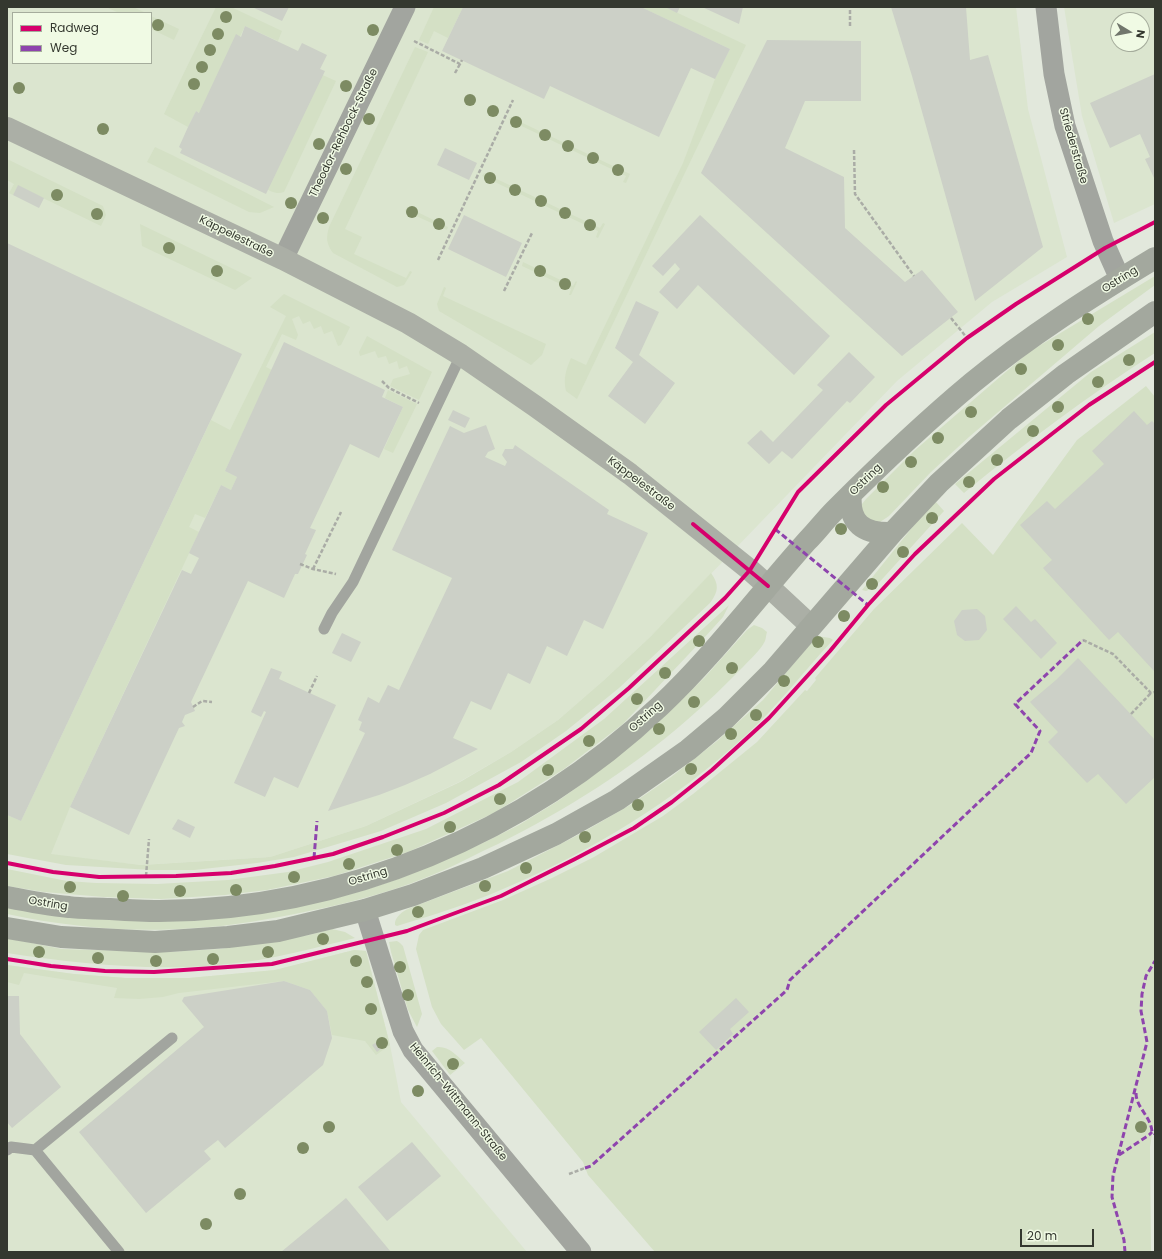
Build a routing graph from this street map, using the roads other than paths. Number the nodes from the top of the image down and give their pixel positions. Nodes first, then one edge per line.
1 (406, 7) edge
2 (1046, 7) edge
3 (7, 128) edge
4 (1155, 258) edge
5 (283, 259) junction
6 (1120, 279) junction
7 (1155, 312) edge
8 (461, 355) junction
9 (851, 494) junction
10 (892, 534) junction
11 (768, 586) junction
12 (811, 626) junction
13 (324, 629) dead end
14 (7, 897) edge
15 (365, 910) junction
16 (7, 928) edge
17 (172, 1038) dead end
18 (7, 1150) edge
19 (35, 1150) junction
20 (119, 1252) edge
21 (581, 1252) edge

1 - 5 street, Theodor-Rehbock-Straße
2 - 6 street, Striederstraße
3 - 5 street, Käppelestraße
4 - 6 main road, Ostring
5 - 8 street, Käppelestraße
6 - 9 main road, Ostring
7 - 10 main road
8 - 11 street, Käppelestraße
8 - 13 lane
9 - 10 main road
9 - 11 main road, Ostring
10 - 12 main road
11 - 12 street, Käppelestraße
11 - 14 main road, Ostring
12 - 15 main road
15 - 16 main road
15 - 21 street, Heinrich-Wittmann-Straße
17 - 19 lane
18 - 19 lane
19 - 20 lane

